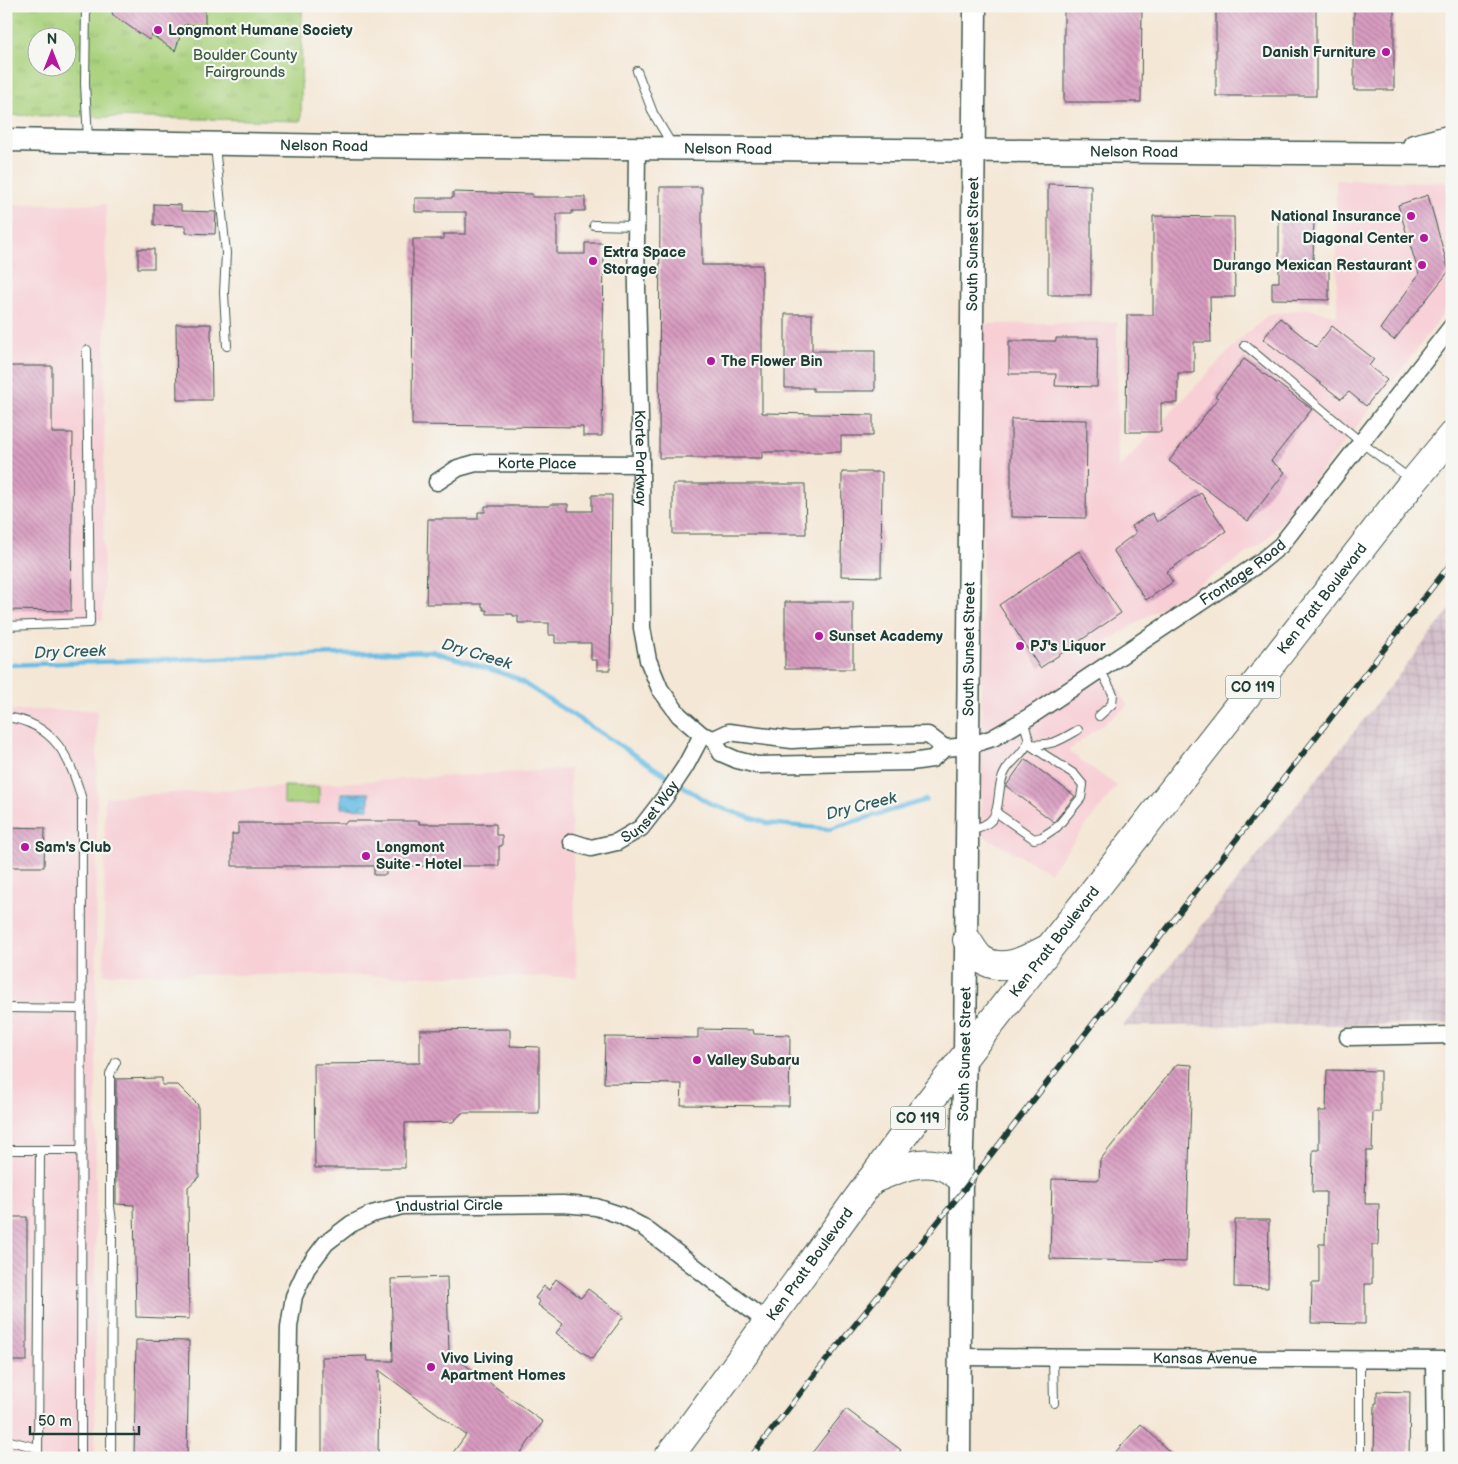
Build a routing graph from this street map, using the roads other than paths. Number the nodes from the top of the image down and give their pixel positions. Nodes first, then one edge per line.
1 (86, 6) edge
2 (975, 6) edge
3 (637, 70) dead end
4 (1452, 136) edge
5 (6, 140) edge
6 (88, 141) junction
7 (215, 144) junction
8 (637, 149) junction
9 (675, 149) junction
10 (974, 151) junction
11 (1392, 152) junction
12 (1452, 154) edge
13 (594, 225) dead end
14 (636, 226) junction
15 (1452, 326) edge
16 (1245, 345) dead end
17 (227, 346) dead end
18 (87, 350) dead end
19 (1452, 435) edge
20 (1362, 443) junction
21 (641, 464) junction
22 (437, 482) dead end
23 (1413, 482) junction
24 (6, 626) edge
25 (1100, 670) junction
26 (1099, 716) dead end
27 (6, 717) edge
28 (1024, 720) junction
29 (1078, 730) dead end
30 (708, 737) junction
31 (1028, 744) junction
32 (968, 746) junction
33 (945, 748) junction
34 (997, 813) junction
35 (968, 830) junction
36 (572, 842) dead end
37 (967, 940) junction
38 (1053, 946) junction
39 (6, 1008) edge
40 (82, 1009) junction
41 (1452, 1035) edge
42 (1348, 1037) dead end
43 (965, 1056) junction
44 (116, 1062) dead end
45 (6, 1150) edge
46 (40, 1150) junction
47 (82, 1150) junction
48 (961, 1178) junction
49 (871, 1180) junction
50 (962, 1213) dead end
51 (960, 1293) junction
52 (768, 1323) junction
53 (959, 1357) junction
54 (1053, 1358) junction
55 (1360, 1360) junction
56 (1434, 1360) junction
57 (1452, 1360) edge
58 (1054, 1402) dead end
59 (6, 1440) edge
60 (38, 1448) junction
61 (38, 1458) edge
62 (81, 1458) edge
63 (112, 1458) edge
64 (287, 1458) edge
65 (668, 1458) edge
66 (958, 1458) edge
67 (1360, 1458) edge
68 (1435, 1458) edge

1 - 6 lane
2 - 10 street, South Sunset Street
3 - 9 lane
4 - 11 street
5 - 6 street, Nelson Road
6 - 7 street, Nelson Road
7 - 8 street, Nelson Road
7 - 17 lane
8 - 9 street, Nelson Road
8 - 14 street, Korte Parkway
9 - 10 street, Nelson Road
10 - 11 street, Nelson Road
10 - 32 street, South Sunset Street
11 - 12 street, Nelson Road
13 - 14 lane
14 - 21 street, Korte Parkway
15 - 20 street, Frontage Road
16 - 20 lane
18 - 24 lane
19 - 23 highway, Ken Pratt Boulevard / CO 119
20 - 23 lane
20 - 25 street, Frontage Road
21 - 22 street, Korte Place
21 - 30 street, Korte Parkway
23 - 38 highway, Ken Pratt Boulevard / CO 119
25 - 26 lane
25 - 28 street, Frontage Road
27 - 40 lane
28 - 31 lane
28 - 32 street, Frontage Road
29 - 31 lane
30 - 33 street
30 - 33 street, Korte Parkway
30 - 36 street, Sunset Way
31 - 34 lane
31 - 34 lane
32 - 33 street, Korte Parkway
32 - 35 street, South Sunset Street
34 - 35 lane
35 - 37 street, South Sunset Street
37 - 38 highway
37 - 43 street, South Sunset Street
38 - 43 highway, Ken Pratt Boulevard / CO 119
39 - 40 lane
40 - 47 lane
41 - 42 street
43 - 48 street, South Sunset Street
43 - 49 highway, Ken Pratt Boulevard / CO 119
44 - 63 lane
45 - 46 lane
46 - 47 lane
46 - 60 lane
47 - 62 lane
48 - 49 highway
48 - 51 street, South Sunset Street
49 - 52 highway, Ken Pratt Boulevard / CO 119
50 - 51 street, South Sunset Street
51 - 53 street, South Sunset Street
52 - 64 street, Industrial Circle
52 - 65 highway, Ken Pratt Boulevard / CO 119
53 - 54 street, Kansas Avenue
53 - 66 street, South Sunset Street
54 - 55 street, Kansas Avenue
54 - 58 lane
55 - 56 street, Kansas Avenue
55 - 67 lane
56 - 57 street, Kansas Avenue
56 - 68 street
59 - 60 lane
60 - 61 lane

